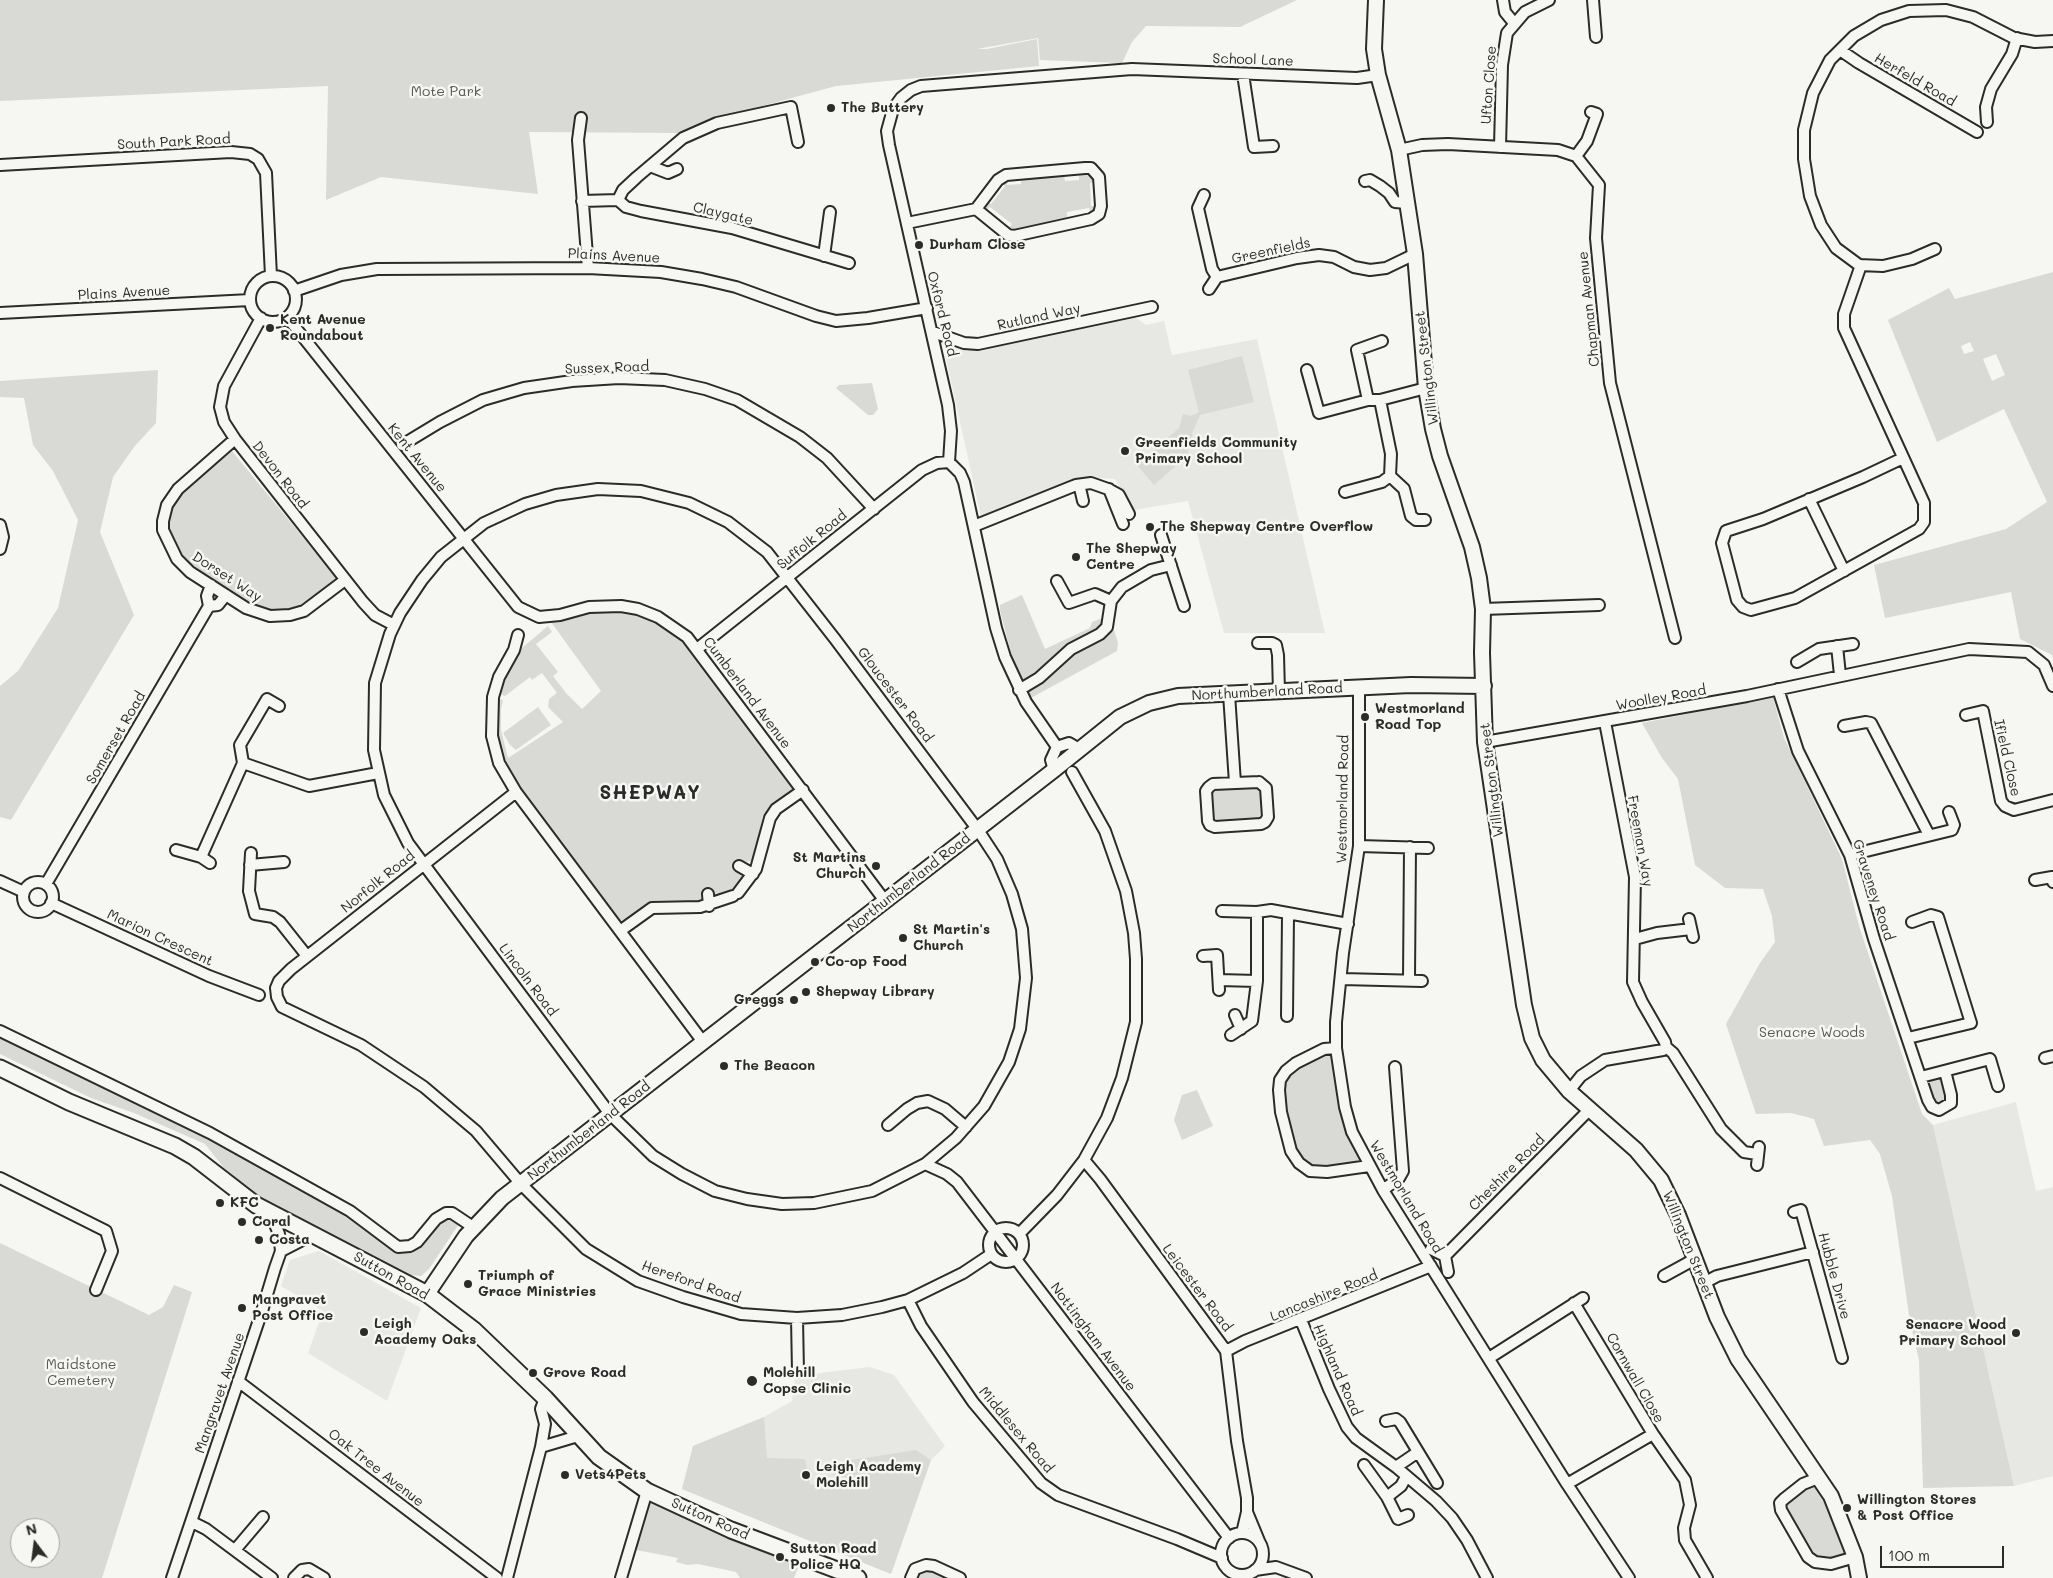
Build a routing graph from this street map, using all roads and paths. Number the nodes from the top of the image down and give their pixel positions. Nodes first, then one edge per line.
1 (1376, 0) edge
2 (1503, 0) edge
3 (1549, 0) edge
4 (1593, 0) edge
5 (1514, 23) junction
6 (1596, 37) dead end
7 (2017, 38) junction
8 (2053, 41) edge
9 (1840, 50) junction
10 (1126, 69) joint
11 (1243, 74) junction
12 (1378, 75) junction
13 (1591, 112) dead end
14 (581, 118) dead end
15 (1987, 122) dead end
16 (1977, 132) dead end
17 (798, 142) dead end
18 (1273, 146) dead end
19 (1500, 147) junction
20 (1399, 150) junction
21 (1576, 156) junction
22 (0, 165) edge
23 (650, 166) junction
24 (677, 169) dead end
25 (1365, 181) dead end
26 (1204, 195) dead end
27 (618, 200) junction
28 (582, 201) junction
29 (1407, 203) junction
30 (976, 209) junction
31 (830, 212) dead end
32 (907, 224) junction
33 (1935, 249) dead end
34 (1415, 254) junction
35 (824, 256) junction
36 (849, 263) dead end
37 (1861, 265) junction
38 (588, 268) junction
39 (271, 276) junction
40 (1217, 277) junction
41 (1209, 289) dead end
42 (294, 290) junction
43 (250, 300) junction
44 (927, 308) junction
45 (1152, 308) dead end
46 (0, 313) edge
47 (287, 317) junction
48 (261, 318) junction
49 (933, 332) junction
50 (1382, 341) dead end
51 (1307, 370) dead end
52 (1426, 388) junction
53 (1368, 400) junction
54 (1380, 400) junction
55 (235, 439) junction
56 (402, 445) dead end
57 (1903, 458) junction
58 (948, 462) junction
59 (1390, 476) junction
60 (1076, 485) junction
61 (1109, 489) junction
62 (1345, 492) dead end
63 (1083, 500) dead end
64 (1809, 500) junction
65 (874, 509) junction
66 (1129, 514) dead end
67 (1424, 520) dead end
68 (1123, 524) dead end
69 (0, 525) edge
70 (974, 526) junction
71 (1160, 535) dead end
72 (462, 539) junction
73 (0, 549) edge
74 (1171, 565) junction
75 (1844, 571) junction
76 (788, 577) junction
77 (345, 580) junction
78 (1056, 581) dead end
79 (211, 585) junction
80 (226, 595) junction
81 (1111, 600) junction
82 (209, 606) junction
83 (1184, 606) dead end
84 (1599, 606) dead end
85 (1483, 609) junction
86 (529, 614) joint
87 (394, 625) junction
88 (518, 635) dead end
89 (1676, 638) dead end
90 (1258, 643) dead end
91 (1853, 644) dead end
92 (1837, 646) junction
93 (697, 649) junction
94 (1797, 662) dead end
95 (1840, 675) junction
96 (1484, 686) junction
97 (2053, 686) edge
98 (1359, 688) junction
99 (1778, 689) junction
100 (1019, 690) junction
101 (1279, 692) junction
102 (1229, 694) junction
103 (279, 706) dead end
104 (1966, 715) dead end
105 (1605, 722) junction
106 (1844, 726) dead end
107 (1485, 742) junction
108 (1056, 747) junction
109 (1081, 750) junction
110 (243, 762) junction
111 (1054, 770) junction
112 (1072, 772) dead end
113 (378, 773) junction
114 (1235, 783) junction
115 (803, 790) junction
116 (516, 792) junction
117 (2053, 800) edge
118 (1949, 812) dead end
119 (978, 830) junction
120 (1929, 836) junction
121 (1359, 846) junction
122 (1410, 847) junction
123 (1428, 848) dead end
124 (176, 850) dead end
125 (252, 853) dead end
126 (1850, 855) junction
127 (284, 862) dead end
128 (424, 863) junction
129 (250, 865) junction
130 (739, 866) dead end
131 (754, 874) junction
132 (0, 880) edge
133 (2035, 880) dead end
134 (2053, 882) edge
135 (46, 884) junction
136 (24, 892) junction
137 (708, 894) dead end
138 (885, 901) junction
139 (51, 904) junction
140 (709, 906) junction
141 (1222, 911) dead end
142 (1257, 912) junction
143 (1288, 915) junction
144 (1912, 922) dead end
145 (1348, 924) junction
146 (1691, 929) dead end
147 (620, 931) junction
148 (1635, 939) junction
149 (307, 956) junction
150 (1203, 956) dead end
151 (1342, 978) junction
152 (1409, 979) junction
153 (1257, 981) junction
154 (1422, 981) dead end
155 (259, 994) dead end
156 (280, 1004) joint
157 (1235, 1015) dead end
158 (1287, 1016) dead end
159 (1241, 1029) junction
160 (0, 1031) edge
161 (1232, 1035) dead end
162 (1908, 1038) junction
163 (703, 1042) junction
164 (1666, 1047) junction
165 (1336, 1048) junction
166 (0, 1068) edge
167 (1945, 1071) junction
168 (1392, 1074) dead end
169 (1920, 1077) junction
170 (1998, 1086) dead end
171 (1569, 1091) junction
172 (1589, 1110) junction
173 (610, 1114) junction
174 (888, 1125) dead end
175 (966, 1127) junction
176 (1084, 1160) junction
177 (925, 1164) junction
178 (1756, 1165) dead end
179 (1369, 1166) junction
180 (0, 1178) edge
181 (521, 1184) junction
182 (1383, 1190) junction
183 (270, 1212) junction
184 (1794, 1212) dead end
185 (473, 1227) junction
186 (995, 1232) junction
187 (1020, 1233) junction
188 (314, 1234) junction
189 (1431, 1249) dead end
190 (282, 1251) junction
191 (1813, 1252) junction
192 (990, 1254) junction
193 (1445, 1256) junction
194 (1016, 1259) junction
195 (1695, 1259) junction
196 (1431, 1266) junction
197 (1448, 1272) dead end
198 (1664, 1276) dead end
199 (1704, 1283) junction
200 (96, 1290) dead end
201 (427, 1294) junction
202 (908, 1300) junction
203 (796, 1318) junction
204 (1301, 1320) junction
205 (1226, 1351) junction
206 (1489, 1358) junction
207 (1842, 1358) dead end
208 (798, 1372) dead end
209 (238, 1381) junction
210 (545, 1398) junction
211 (1386, 1421) dead end
212 (1653, 1434) junction
213 (578, 1436) junction
214 (541, 1446) junction
215 (1418, 1452) junction
216 (1367, 1467) dead end
217 (1396, 1467) junction
218 (1406, 1477) junction
219 (1818, 1478) junction
220 (1433, 1480) dead end
221 (1567, 1484) junction
222 (647, 1491) junction
223 (1388, 1497) junction
224 (1247, 1512) junction
225 (1408, 1515) dead end
226 (262, 1517) dead end
227 (192, 1522) junction
228 (1242, 1533) junction
229 (1229, 1538) junction
230 (1258, 1541) junction
231 (1222, 1548) junction
232 (1201, 1549) junction
233 (235, 1550) junction
234 (1263, 1553) junction
235 (1222, 1558) junction
236 (1855, 1558) junction
237 (1276, 1567) junction
238 (1706, 1570) edge
239 (1248, 1574) edge
240 (1232, 1575) edge
241 (172, 1578) edge
242 (272, 1578) edge
243 (294, 1578) edge
244 (324, 1578) edge
245 (497, 1578) edge
246 (507, 1578) edge
247 (621, 1578) edge
248 (858, 1578) edge
249 (911, 1578) edge
250 (960, 1578) edge
251 (1306, 1578) edge
252 (1488, 1578) edge
253 (1629, 1578) edge
254 (1859, 1578) edge

1 - 12 street, Willington Street
2 - 5 street
3 - 5 street
4 - 6 street
5 - 19 street, Ufton Close
7 - 8 street
7 - 9 street
7 - 15 street
9 - 16 street, Herfeld Road
9 - 37 street
10 - 11 street, School Lane
10 - 32 street, Oxford Road
11 - 12 street, School Lane
11 - 18 street
12 - 20 street, Willington Street
13 - 21 street
14 - 28 street
17 - 23 street
19 - 20 street
19 - 21 street
20 - 29 street, Willington Street
21 - 89 street, Chapman Avenue
22 - 39 street, South Park Road
23 - 24 street
23 - 27 street
25 - 29 street
26 - 40 street, Greenfields
27 - 28 street, Claygate
27 - 35 street, Claygate
28 - 38 street
29 - 34 street, Willington Street
30 - 30 street
30 - 32 street
31 - 35 street
32 - 44 street, Oxford Road
33 - 37 street
34 - 40 street, Greenfields
34 - 52 street, Willington Street
35 - 36 street, Claygate
37 - 57 street
38 - 42 street, Plains Avenue
38 - 44 street, Plains Avenue
39 - 42 street
39 - 43 street
40 - 41 street, Greenfields
42 - 47 street
43 - 46 street, Plains Avenue
43 - 48 street
44 - 49 street, Oxford Road
45 - 49 street, Rutland Way
47 - 48 street
47 - 72 street, Kent Avenue
48 - 55 street, Devon Road
49 - 58 street, Oxford Road
50 - 53 street
51 - 53 street
52 - 54 street
52 - 85 street, Willington Street
53 - 54 street
54 - 59 street
55 - 77 street, Devon Road
55 - 79 street, Dorset Way
56 - 65 street, Sussex Road
57 - 64 street
57 - 75 street
58 - 65 street, Suffolk Road
58 - 70 street
59 - 62 street
59 - 67 street
60 - 61 street
60 - 63 street
60 - 70 street
61 - 66 street
61 - 68 street
64 - 75 street
64 - 75 street
65 - 76 street, Suffolk Road
69 - 73 street
70 - 100 street
71 - 74 street
72 - 76 street, Gloucester Road
72 - 86 street, Kent Avenue
72 - 87 street, Lincoln Road
74 - 81 street
74 - 83 street
76 - 93 street, Suffolk Road
76 - 119 street, Gloucester Road
77 - 80 street, Dorset Way
77 - 87 street, Devon Road
78 - 81 street
79 - 80 street, Dorset Way
79 - 82 street, Somerset Road
80 - 82 street, Somerset Road
81 - 100 street
82 - 135 street, Somerset Road
84 - 85 street
85 - 96 street, Willington Street
86 - 93 street, Cumberland Avenue
87 - 113 street, Lincoln Road
88 - 116 street
90 - 101 street
91 - 92 street
92 - 94 street
92 - 95 street
93 - 115 street, Cumberland Avenue
95 - 97 street, Woolley Road
95 - 99 street, Woolley Road
96 - 98 street, Northumberland Road
96 - 107 street, Willington Street
98 - 101 street, Northumberland Road
98 - 121 street, Westmorland Road
99 - 105 street, Woolley Road
99 - 126 street, Graveney Road
100 - 108 street
101 - 102 street, Northumberland Road
102 - 109 street, Northumberland Road
102 - 114 street
103 - 110 street
104 - 117 street, Ifield Close
105 - 107 street, Woolley Road
105 - 148 street, Freeman Way
106 - 120 street
107 - 171 street, Willington Street
108 - 109 street
108 - 111 street
109 - 111 street, Northumberland Road
110 - 113 street
110 - 124 street
111 - 119 street, Northumberland Road
112 - 176 street
113 - 128 street, Lincoln Road
114 - 114 street
115 - 131 street
115 - 138 street, Cumberland Avenue
116 - 128 street, Norfolk Road
116 - 147 street
118 - 120 street
119 - 138 street, Northumberland Road
119 - 175 street, Gloucester Road
120 - 126 street
121 - 122 street
121 - 145 street, Westmorland Road
122 - 123 street
122 - 152 street
125 - 129 street
126 - 162 street, Graveney Road
127 - 129 street
128 - 149 street, Norfolk Road
128 - 173 street, Lincoln Road
129 - 149 street
130 - 131 street
131 - 140 street
132 - 136 street
133 - 134 street
135 - 136 street
135 - 139 street
136 - 139 street
137 - 140 street
138 - 163 street, Northumberland Road
139 - 155 street, Marion Crescent
140 - 147 street
141 - 142 street
142 - 143 street
142 - 153 street
143 - 145 street
143 - 158 street
144 - 162 street
145 - 151 street, Westmorland Road
146 - 148 street
147 - 163 street
148 - 164 street, Freeman Way
149 - 156 street, Norfolk Road
150 - 153 street
151 - 152 street
151 - 165 street, Westmorland Road
152 - 154 street
153 - 159 street
156 - 181 street, Hereford Road
157 - 159 street
159 - 161 street
160 - 185 street, Sutton Road
162 - 169 street, Graveney Road
163 - 173 street, Northumberland Road
164 - 171 street
164 - 178 street, Freeman Way
165 - 179 street, Westmorland Road
165 - 179 street
166 - 183 main road, Sutton Road
167 - 169 street
167 - 169 street, Graveney Road
167 - 170 street
168 - 182 street
171 - 172 street, Willington Street
172 - 193 street, Cheshire Road
172 - 195 street, Willington Street
173 - 177 street, Lincoln Road
173 - 181 street, Northumberland Road
174 - 175 street
175 - 177 street, Gloucester Road
176 - 187 street
176 - 205 street, Leicester Road
177 - 186 street, Nottingham Avenue
179 - 182 street, Westmorland Road
180 - 200 street
181 - 185 street, Northumberland Road
181 - 203 street, Hereford Road
182 - 196 street, Westmorland Road
183 - 188 main road, Sutton Road
183 - 190 street
184 - 191 street, Hubble Drive
185 - 201 street, Northumberland Road
186 - 187 street
186 - 192 street
186 - 194 street, Nottingham Avenue
187 - 194 street
188 - 190 street
188 - 201 main road, Sutton Road
189 - 193 street
190 - 209 street, Mangravet Avenue
191 - 199 street
191 - 207 street, Hubble Drive
192 - 194 street
192 - 202 street, Hereford Road
193 - 197 street
194 - 229 street, Nottingham Avenue
195 - 198 street
195 - 199 street, Willington Street
196 - 204 street, Lancashire Road
196 - 206 street, Westmorland Road
199 - 219 street, Willington Street
201 - 210 main road, Sutton Road
202 - 203 street, Hereford Road
202 - 232 street, Middlesex Road
203 - 208 street
204 - 205 street, Lancashire Road
204 - 217 street, Highland Road
205 - 224 street, Leicester Road
206 - 212 street, Cornwall Close
206 - 221 street, Westmorland Road
209 - 227 street, Mangravet Avenue
209 - 245 street, Oak Tree Avenue
210 - 213 main road, Sutton Road
210 - 214 street
211 - 215 street
212 - 221 street, Cornwall Close
212 - 238 street
213 - 214 street
213 - 222 main road, Sutton Road
214 - 246 street
215 - 217 street
215 - 220 street
216 - 223 street
217 - 218 street, Highland Road
218 - 223 street
218 - 252 street, Highland Road
219 - 236 street, Willington Street
219 - 236 street
221 - 253 street, Westmorland Road
222 - 247 street
222 - 248 main road, Sutton Road
223 - 225 street
224 - 228 street, Leicester Road
224 - 230 street, Leicester Road
226 - 233 street
227 - 233 street
227 - 241 street, Mangravet Avenue
228 - 229 street
228 - 230 street
229 - 231 street
230 - 234 street
231 - 232 street, Middlesex Road
231 - 235 street
232 - 235 street, Middlesex Road
233 - 242 street
234 - 237 street
234 - 239 street
235 - 240 street
236 - 254 street, Willington Street
237 - 239 street
237 - 251 street
239 - 240 street
243 - 244 street
249 - 250 street

